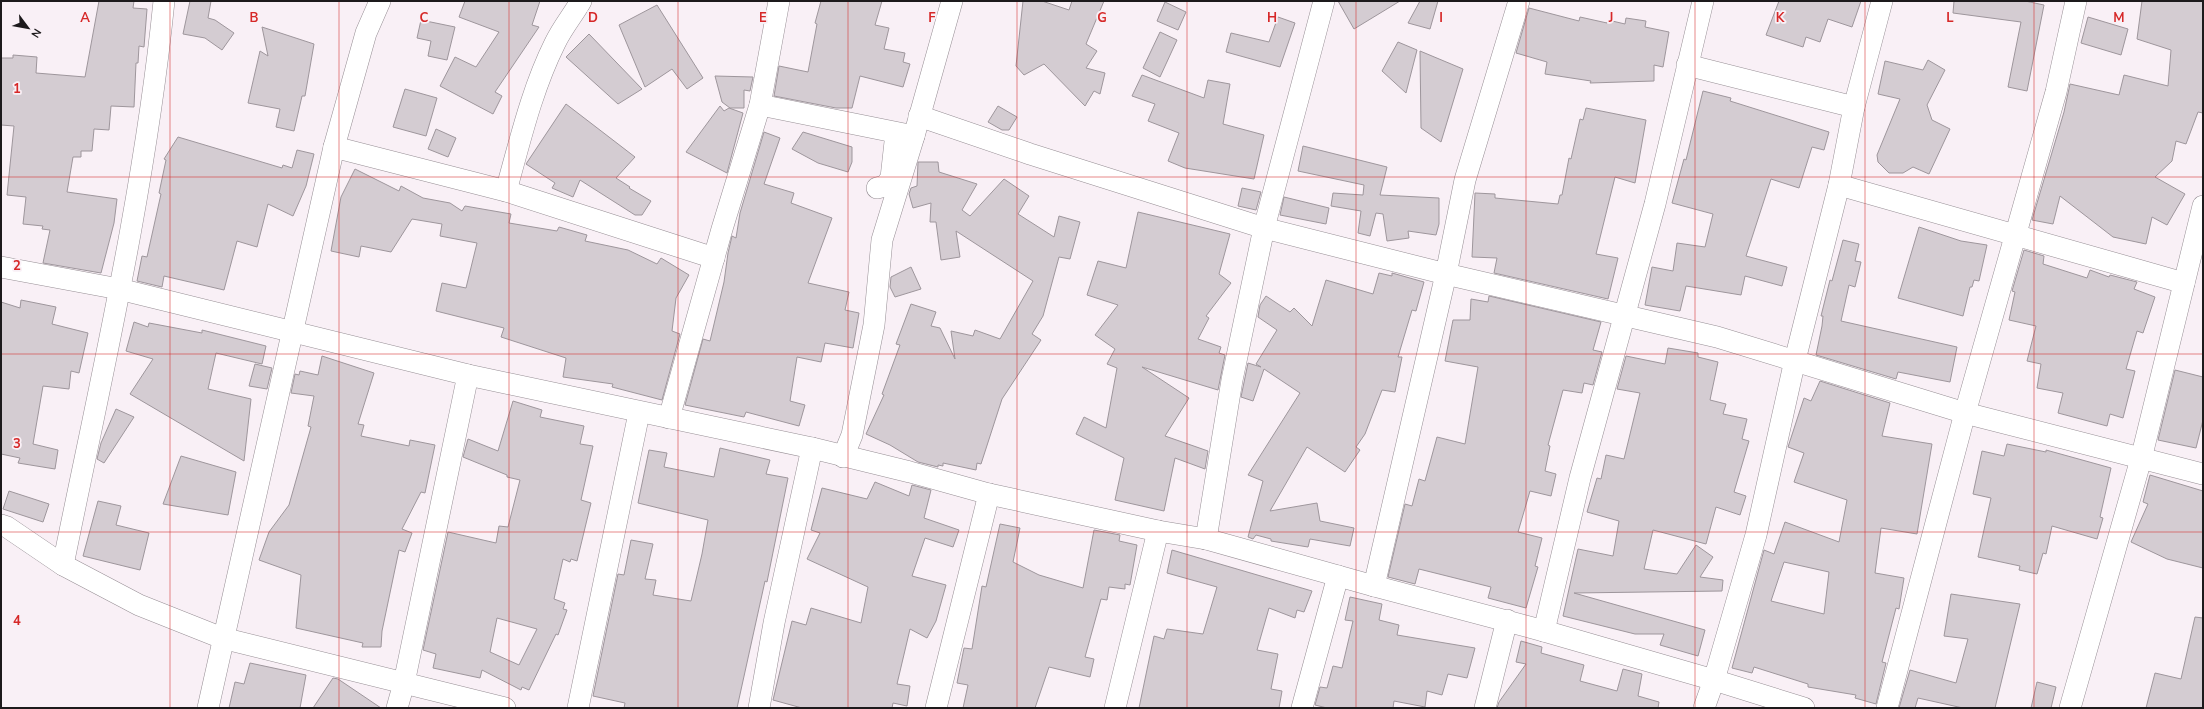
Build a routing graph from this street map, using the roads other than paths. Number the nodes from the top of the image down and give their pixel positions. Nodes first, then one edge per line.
1 (164, 1) edge
2 (380, 1) edge
3 (581, 1) edge
4 (779, 1) edge
5 (952, 1) edge
6 (1324, 1) edge
7 (1519, 1) edge
8 (1882, 1) edge
9 (2076, 1) edge
10 (1699, 2) edge
11 (1687, 65) junction
12 (760, 105) junction
13 (1854, 107) junction
14 (919, 116) junction
15 (905, 134) junction
16 (334, 147) junction
17 (1840, 185) junction
18 (877, 188) dead end
19 (506, 191) junction
20 (2203, 206) edge
21 (1264, 228) junction
22 (2016, 233) junction
23 (714, 258) junction
24 (1, 267) edge
25 (1446, 274) junction
26 (2184, 283) junction
27 (119, 289) junction
28 (1626, 315) junction
29 (292, 333) junction
30 (1796, 360) junction
31 (468, 376) junction
32 (639, 413) junction
33 (1965, 413) junction
34 (669, 418) junction
35 (812, 448) junction
36 (843, 457) junction
37 (2141, 459) junction
38 (2203, 474) edge
39 (989, 494) junction
40 (1, 525) edge
41 (1158, 531) junction
42 (1206, 539) junction
43 (62, 565) junction
44 (1338, 576) junction
45 (1374, 586) junction
46 (1507, 620) junction
47 (1544, 631) junction
48 (222, 638) junction
49 (1714, 680) junction
50 (404, 683) junction
51 (208, 708) edge
52 (397, 708) edge
53 (505, 708) edge
54 (578, 708) edge
55 (759, 708) edge
56 (936, 708) edge
57 (1115, 708) edge
58 (1302, 708) edge
59 (1486, 708) edge
60 (1704, 708) edge
61 (1804, 708) edge
62 (1887, 708) edge
63 (2070, 708) edge

1 - 27 street
2 - 16 street
3 - 19 street
4 - 12 street
5 - 14 street
6 - 21 street
7 - 25 street
8 - 13 street
9 - 22 street
10 - 11 street
11 - 13 street
11 - 28 street
12 - 15 street
12 - 23 street
13 - 17 street
14 - 15 street
14 - 21 street
15 - 18 street
15 - 36 street
16 - 19 street
16 - 29 street
17 - 22 street
17 - 30 street
19 - 23 street
20 - 26 street
21 - 25 street
21 - 42 street
22 - 26 street
22 - 33 street
23 - 34 street
24 - 27 street
25 - 28 street
25 - 45 street
26 - 37 street
27 - 29 street
27 - 43 street
28 - 30 street
28 - 47 street
29 - 31 street
29 - 48 street
30 - 33 street
30 - 49 street
31 - 32 street
31 - 50 street
32 - 34 street
32 - 54 street
33 - 37 street
33 - 62 street
34 - 35 street
35 - 36 street
35 - 55 street
36 - 39 street
37 - 38 street
37 - 63 street
39 - 41 street
39 - 56 street
40 - 43 street
41 - 42 street
41 - 57 street
42 - 44 street
43 - 48 street
44 - 45 street
44 - 58 street
45 - 46 street
46 - 47 street
46 - 59 street
47 - 49 street
48 - 50 street
48 - 51 street
49 - 60 street
49 - 61 street
50 - 52 street
50 - 53 street

